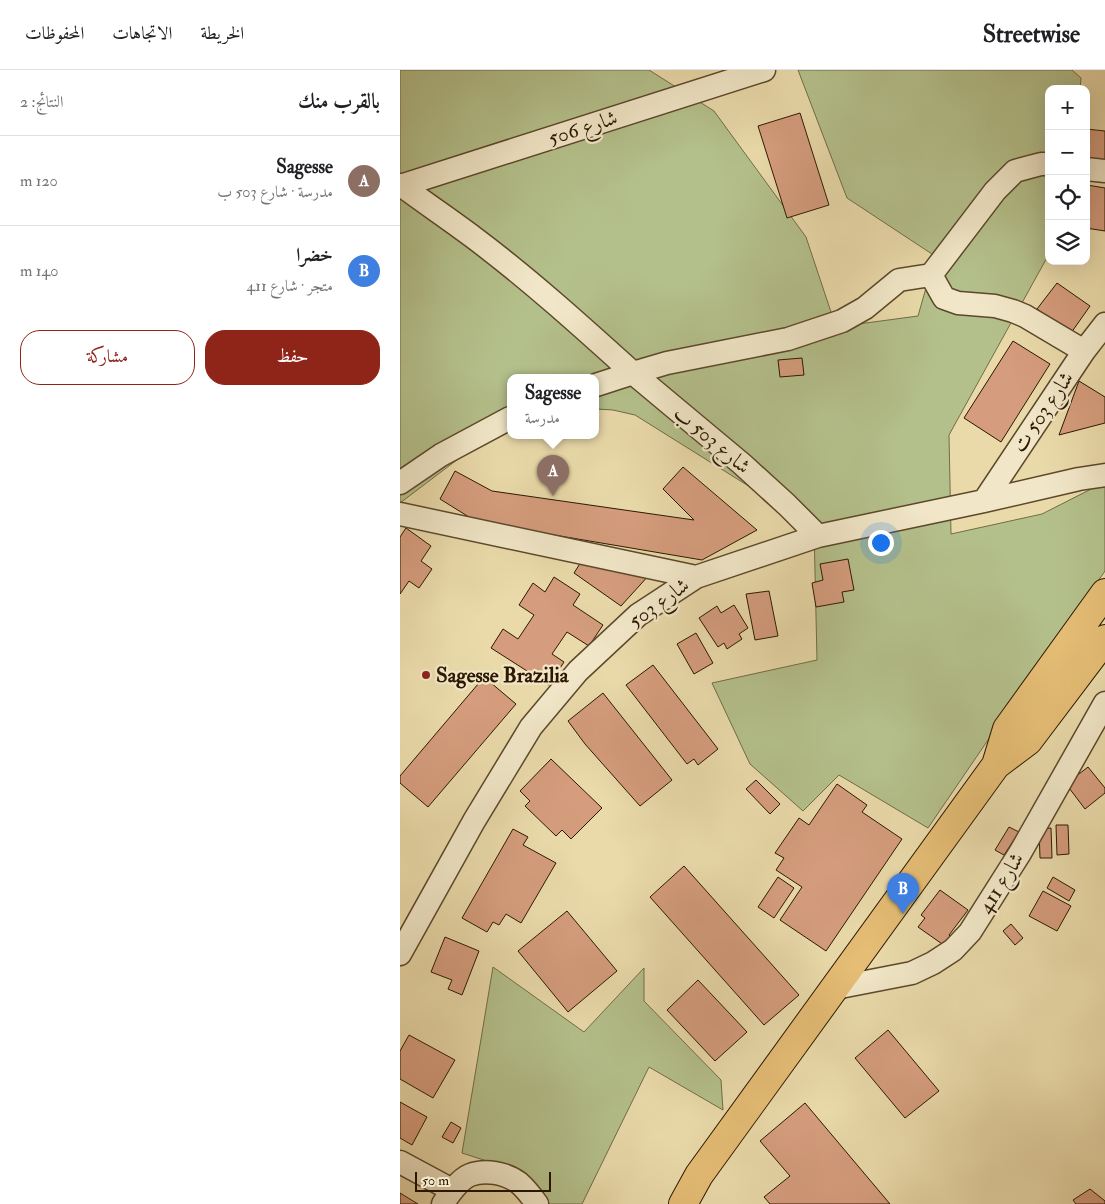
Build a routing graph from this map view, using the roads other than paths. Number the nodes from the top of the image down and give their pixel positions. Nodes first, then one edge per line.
1 (764, 70) edge
2 (1045, 164) edge
3 (1090, 169) edge
4 (1105, 171) edge
5 (401, 186) edge
6 (931, 275) junction
7 (1105, 324) edge
8 (1084, 351) junction
9 (633, 373) junction
10 (599, 384) edge
11 (507, 420) edge
12 (1105, 464) edge
13 (1105, 475) edge
14 (1079, 479) junction
15 (400, 483) edge
16 (984, 501) junction
17 (400, 514) edge
18 (818, 536) junction
19 (696, 577) junction
20 (1105, 593) edge
21 (1105, 639) edge
22 (1105, 703) edge
23 (996, 766) junction
24 (407, 923) edge
25 (400, 954) edge
26 (835, 988) junction
27 (400, 1162) edge
28 (447, 1197) edge
29 (537, 1204) edge
30 (682, 1204) edge

1 - 5 street, شارع 506
2 - 6 street
3 - 4 street
5 - 9 street, شارع 506
6 - 8 street
6 - 9 street
7 - 8 street, شارع 503 ت
8 - 16 street, شارع 503 ت
9 - 10 street
9 - 18 street, شارع 503 ب
11 - 15 street
12 - 14 street
13 - 14 street
14 - 16 street, شارع 503
16 - 18 street, شارع 503
17 - 19 street
18 - 19 street, شارع 503
19 - 24 street, شارع 503
20 - 23 main road
21 - 23 main road
22 - 26 street, شارع 411
23 - 26 main road
24 - 25 street, شارع 503
26 - 30 main road
27 - 28 street
28 - 29 street

